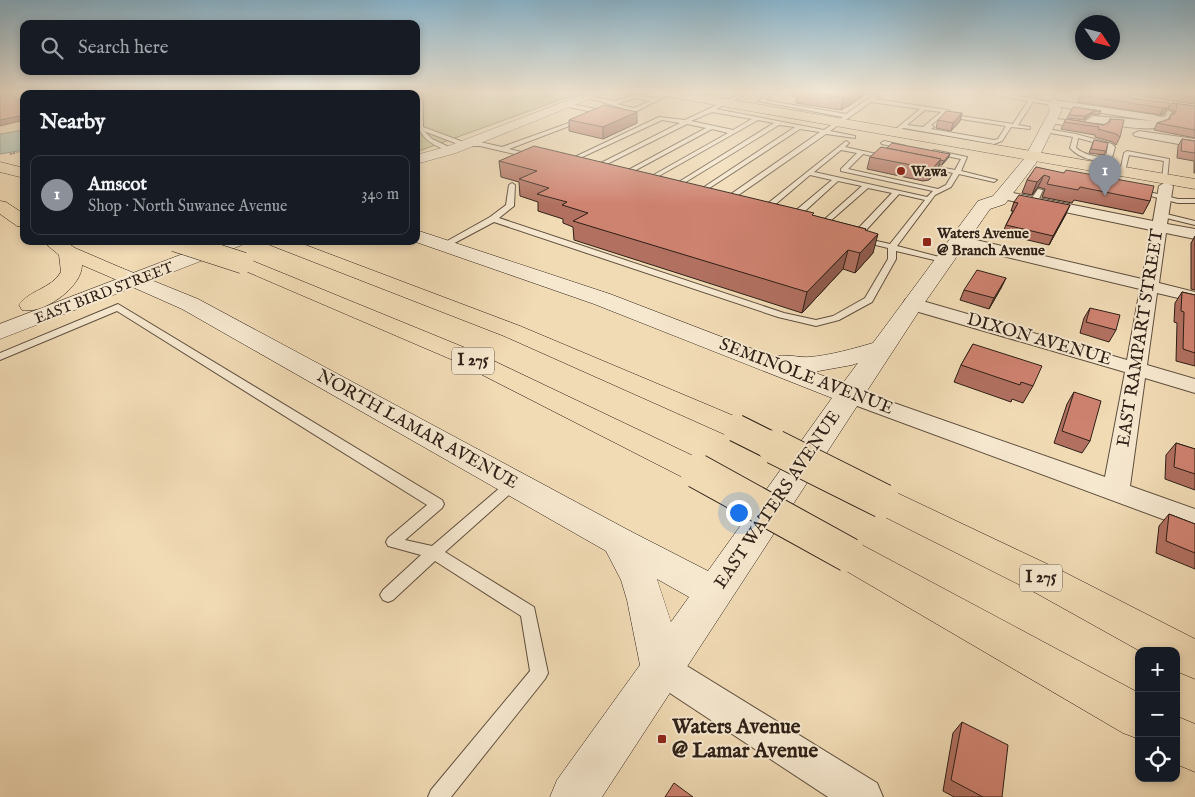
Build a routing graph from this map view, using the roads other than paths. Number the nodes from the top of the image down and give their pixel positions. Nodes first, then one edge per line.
1 (421, 130) edge
2 (425, 130) edge
3 (502, 130) edge
4 (555, 130) edge
5 (635, 130) edge
6 (670, 130) edge
7 (708, 130) edge
8 (724, 130) edge
9 (736, 130) edge
10 (766, 130) edge
11 (794, 130) edge
12 (819, 130) edge
13 (827, 130) edge
14 (827, 130) edge
15 (845, 130) edge
16 (874, 130) edge
17 (898, 130) edge
18 (917, 130) edge
19 (928, 130) edge
20 (971, 130) edge
21 (1010, 130) edge
22 (1017, 130) edge
23 (1047, 130) edge
24 (1060, 130) edge
25 (1113, 130) edge
26 (824, 131) junction
27 (733, 132) junction
28 (894, 134) junction
29 (1076, 136) junction
30 (964, 140) junction
31 (1096, 141) junction
32 (1195, 143) edge
33 (458, 147) junction
34 (841, 148) junction
35 (911, 148) edge
36 (502, 149) junction
37 (929, 151) edge
38 (862, 152) junction
39 (872, 154) junction
40 (1011, 154) junction
41 (1084, 155) junction
42 (537, 158) edge
43 (891, 158) edge
44 (1032, 158) junction
45 (420, 159) edge
46 (554, 162) edge
47 (563, 164) junction
48 (919, 164) edge
49 (572, 166) edge
50 (0, 167) edge
51 (420, 167) edge
52 (581, 168) edge
53 (590, 171) junction
54 (956, 171) junction
55 (20, 172) edge
56 (599, 173) edge
57 (809, 173) junction
58 (609, 175) edge
59 (618, 178) junction
60 (837, 179) junction
61 (626, 180) edge
62 (994, 180) junction
63 (634, 182) edge
64 (642, 184) junction
65 (1195, 184) edge
66 (512, 185) dead end
67 (651, 186) edge
68 (866, 186) junction
69 (660, 188) edge
70 (1126, 189) edge
71 (669, 190) junction
72 (940, 191) junction
73 (677, 192) edge
74 (897, 192) junction
75 (685, 194) edge
76 (1003, 195) junction
77 (929, 199) junction
78 (1163, 200) junction
79 (984, 205) junction
80 (0, 206) edge
81 (732, 206) edge
82 (1189, 206) edge
83 (751, 211) edge
84 (20, 219) edge
85 (494, 219) junction
86 (790, 221) edge
87 (1195, 223) edge
88 (829, 230) edge
89 (1195, 234) edge
90 (847, 235) edge
91 (420, 237) edge
92 (855, 237) junction
93 (958, 241) junction
94 (194, 245) edge
95 (198, 245) edge
96 (287, 245) edge
97 (444, 245) junction
98 (60, 247) edge
99 (892, 247) junction
100 (239, 252) edge
101 (944, 261) junction
102 (126, 277) junction
103 (1149, 286) junction
104 (1195, 297) edge
105 (912, 304) junction
106 (30, 306) junction
107 (0, 318) edge
108 (0, 332) edge
109 (881, 348) junction
110 (0, 356) edge
111 (752, 358) junction
112 (1136, 369) junction
113 (1195, 386) edge
114 (849, 394) junction
115 (514, 483) junction
116 (1116, 491) junction
117 (1195, 520) edge
118 (618, 542) junction
119 (434, 553) junction
120 (715, 592) junction
121 (388, 595) dead end
122 (1195, 660) edge
123 (662, 669) junction
124 (1135, 715) edge
125 (1180, 740) edge
126 (1195, 749) edge
127 (438, 797) edge
128 (574, 797) edge
129 (862, 797) edge

1 - 33 lane
2 - 33 lane
3 - 33 main road
4 - 36 lane
5 - 47 lane
6 - 53 lane
7 - 59 lane
8 - 27 lane
9 - 27 lane
10 - 71 lane
11 - 75 lane
12 - 26 lane
13 - 26 lane
14 - 26 lane
15 - 34 lane
16 - 28 main road
17 - 28 lane
18 - 28 lane
19 - 30 lane
20 - 30 lane
21 - 30 lane
22 - 40 main road, EAST WATERS AVENUE
23 - 44 main road, EAST WATERS AVENUE
24 - 29 lane
25 - 32 street
26 - 81 lane
27 - 64 lane
28 - 30 main road
28 - 35 lane
28 - 39 lane
28 - 40 main road
29 - 31 lane
29 - 41 lane
30 - 40 main road
31 - 41 lane
31 - 41 lane
33 - 36 lane
33 - 45 main road
33 - 51 main road
34 - 38 lane
34 - 57 lane
36 - 42 lane
37 - 54 lane
38 - 39 lane
38 - 72 lane
39 - 43 lane
40 - 44 main road
40 - 62 main road, EAST WATERS AVENUE
44 - 76 main road, EAST WATERS AVENUE
44 - 78 main road
44 - 78 main road
46 - 47 lane
47 - 49 lane
48 - 54 lane
50 - 55 main road
52 - 53 lane
53 - 56 lane
54 - 62 lane
54 - 72 lane
57 - 60 lane
57 - 83 lane
58 - 59 lane
59 - 61 lane
60 - 68 lane
60 - 86 lane
62 - 79 main road, EAST WATERS AVENUE
63 - 64 lane
64 - 67 lane
65 - 78 main road
66 - 85 lane
68 - 74 lane
68 - 88 lane
69 - 71 lane
70 - 78 lane
71 - 73 lane
72 - 77 lane
74 - 77 lane
74 - 92 lane
76 - 78 street
76 - 79 main road, EAST WATERS AVENUE
77 - 99 lane
78 - 82 main road
78 - 82 lane
78 - 89 street
78 - 103 street, EAST RAMPART STREET
79 - 93 main road, EAST WATERS AVENUE
80 - 84 main road
82 - 87 lane
85 - 97 lane
85 - 99 lane
90 - 92 lane
91 - 97 main road, SEMINOLE AVENUE
92 - 99 lane
93 - 101 main road, EAST WATERS AVENUE
93 - 103 street
94 - 102 main road, EAST BIRD STREET
95 - 100 main road, I 275, bridge
96 - 122 main road, I 275, bridge
97 - 111 main road, SEMINOLE AVENUE
98 - 102 main road
98 - 106 main road
99 - 101 lane
100 - 102 main road, EAST BIRD STREET
100 - 124 main road, I 275, bridge
101 - 105 main road, EAST WATERS AVENUE
102 - 106 main road, EAST BIRD STREET
102 - 108 main road, EAST BIRD STREET
102 - 115 main road, NORTH LAMAR AVENUE
103 - 104 street
103 - 112 street, EAST RAMPART STREET
105 - 109 main road, EAST WATERS AVENUE
105 - 112 street, DIXON AVENUE
106 - 107 main road, EAST BIRD STREET
109 - 111 main road
109 - 114 main road, EAST WATERS AVENUE
110 - 119 lane
111 - 114 main road, SEMINOLE AVENUE
112 - 113 street, DIXON AVENUE
112 - 116 street, EAST RAMPART STREET
114 - 116 street, SEMINOLE AVENUE
114 - 120 main road, EAST WATERS AVENUE
115 - 118 main road, NORTH LAMAR AVENUE
115 - 119 lane
116 - 117 street, SEMINOLE AVENUE
118 - 120 main road, NORTH LAMAR AVENUE
118 - 123 main road
119 - 121 lane
119 - 127 lane
120 - 123 main road, EAST WATERS AVENUE
123 - 128 main road, EAST WATERS AVENUE
123 - 129 street
125 - 126 main road

